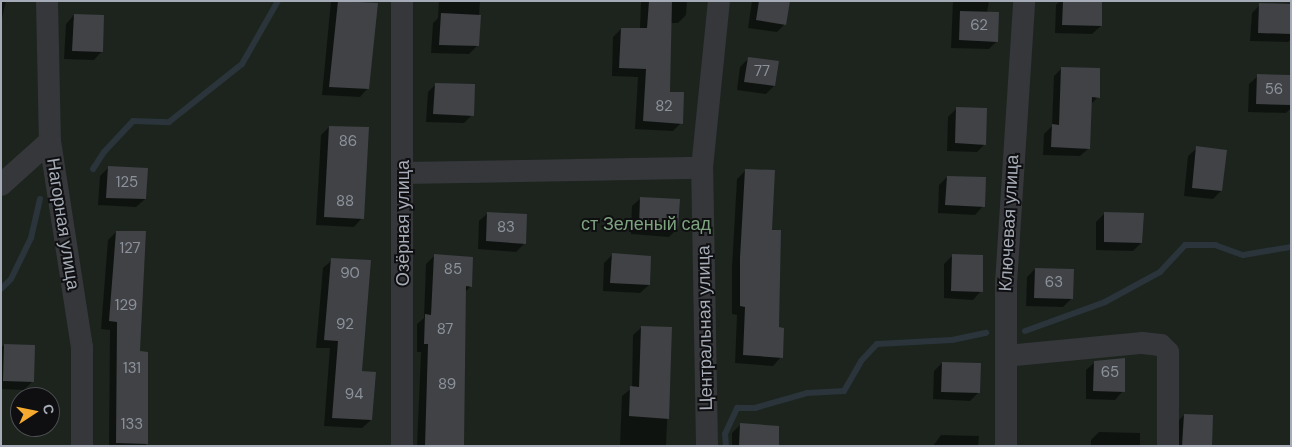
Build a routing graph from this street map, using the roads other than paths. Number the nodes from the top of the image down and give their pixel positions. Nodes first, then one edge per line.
1 (47, 1) edge
2 (402, 1) edge
3 (719, 1) edge
4 (1024, 1) edge
5 (50, 141) junction
6 (702, 168) junction
7 (403, 173) junction
8 (1, 185) edge
9 (1006, 356) junction
10 (82, 446) edge
11 (402, 446) edge
12 (707, 446) edge
13 (1006, 446) edge
14 (1168, 446) edge

1 - 5 street, Нагорная улица
2 - 7 street, Озёрная улица
3 - 6 street, Центральная улица
4 - 9 street, Ключевая улица
5 - 8 street
5 - 10 street, Нагорная улица
6 - 7 street
6 - 12 street, Центральная улица
7 - 11 street, Озёрная улица
9 - 13 street, Ключевая улица
9 - 14 street

